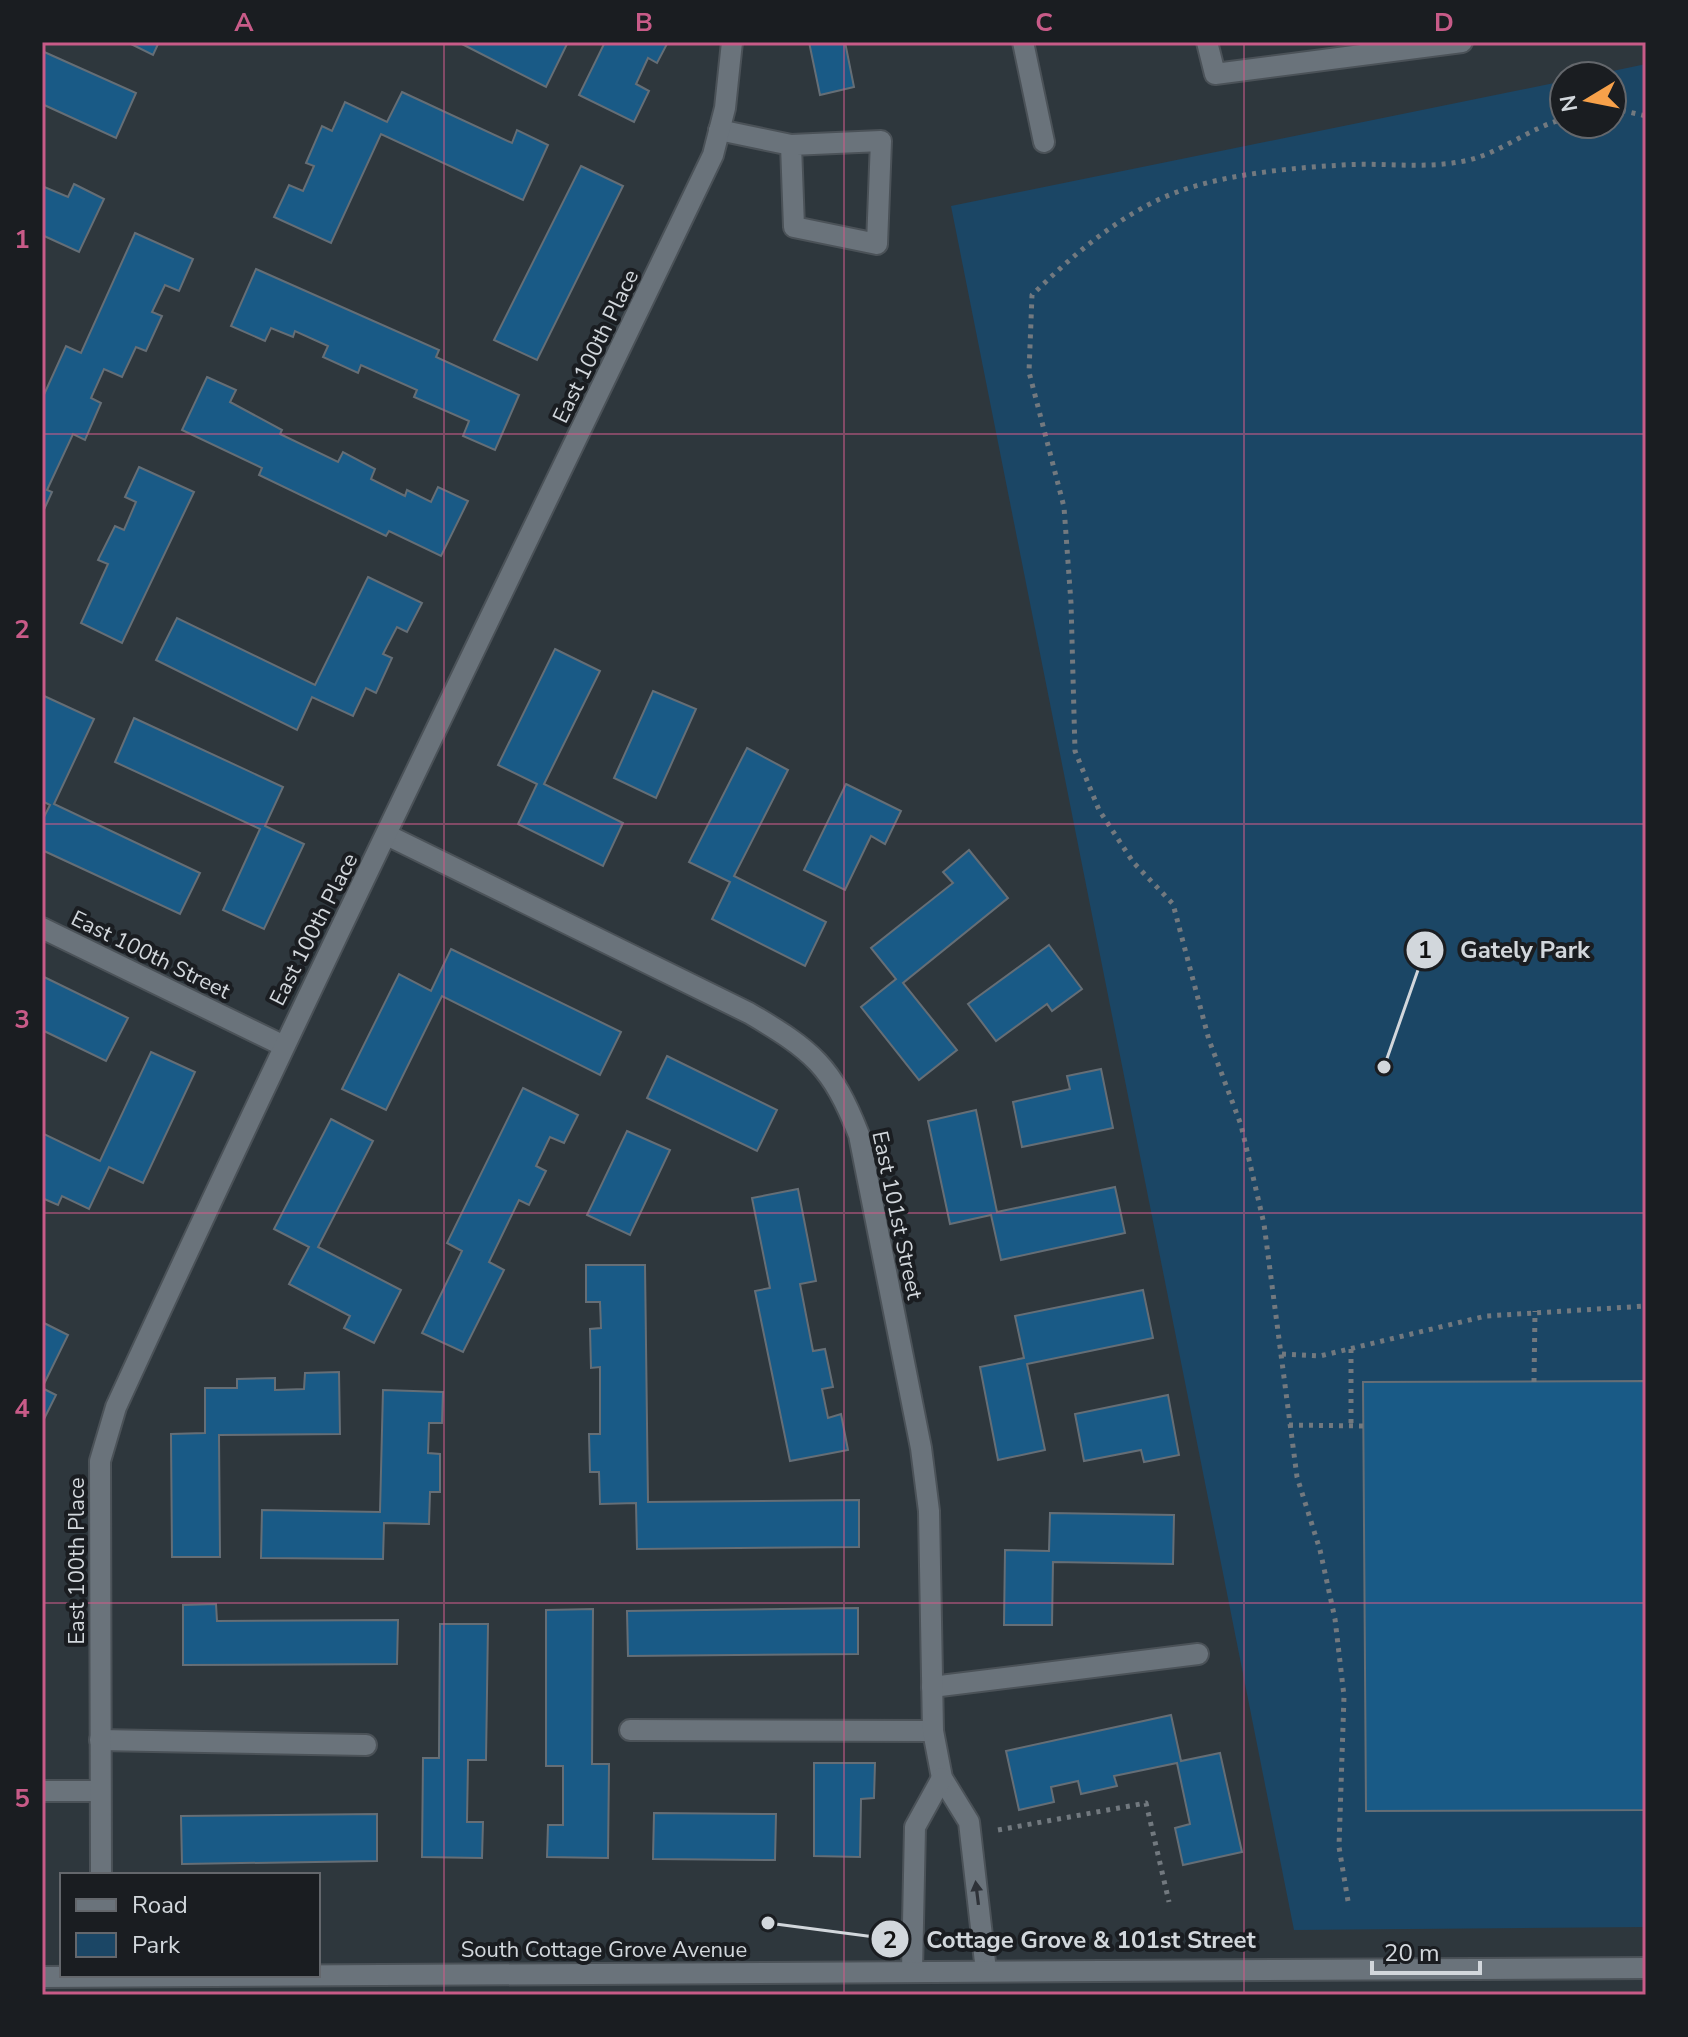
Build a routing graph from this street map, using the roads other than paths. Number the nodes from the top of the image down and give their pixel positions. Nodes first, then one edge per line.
1 (732, 42) edge
2 (1023, 42) edge
3 (1207, 42) edge
4 (1462, 42) edge
5 (719, 130) junction
6 (1044, 142) dead end
7 (791, 145) junction
8 (387, 835) junction
9 (42, 928) edge
10 (282, 1045) junction
11 (1198, 1654) dead end
12 (932, 1687) junction
13 (630, 1730) dead end
14 (933, 1731) junction
15 (100, 1740) junction
16 (366, 1745) dead end
17 (942, 1778) junction
18 (42, 1791) edge
19 (100, 1791) junction
20 (101, 1873) edge
21 (1646, 1968) edge
22 (912, 1971) junction
23 (986, 1971) junction
24 (320, 1975) edge

1 - 5 street, East 100th Place
2 - 6 street
3 - 4 street
5 - 7 street
5 - 8 street, East 100th Place
7 - 7 street
8 - 10 street, East 100th Place
8 - 12 street, East 101st Street
9 - 10 street, East 100th Street
10 - 15 street, East 100th Place
11 - 12 street
12 - 14 street, East 101st Street
13 - 14 street
14 - 17 street, East 101st Street
15 - 16 street
15 - 19 street, East 100th Place
17 - 22 street
23 -> 17 street, East 101st Street
18 - 19 street
19 - 20 street, East 100th Place
21 - 23 street, South Cottage Grove Avenue
22 - 23 street, South Cottage Grove Avenue
22 - 24 street, South Cottage Grove Avenue

